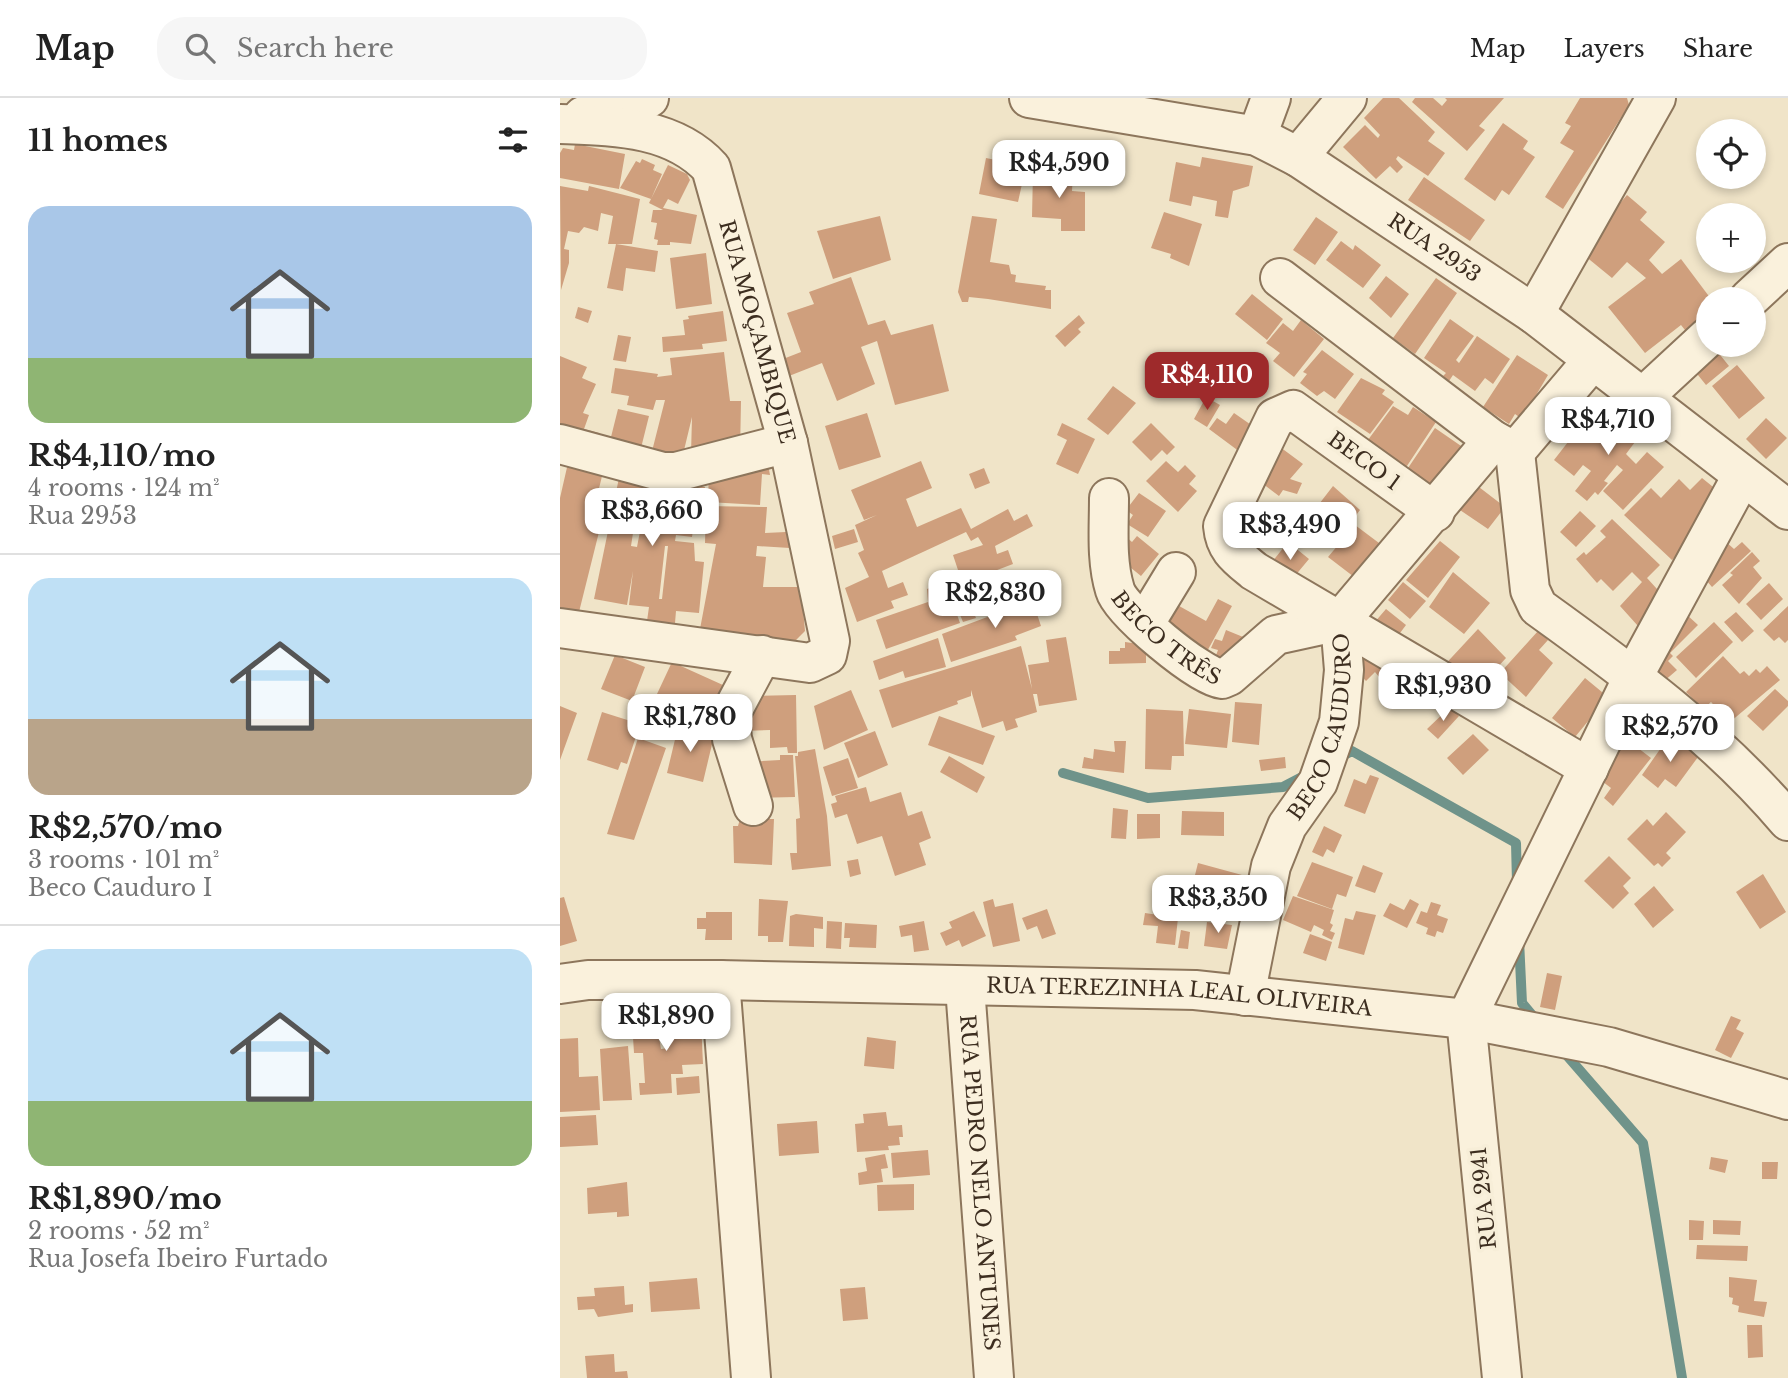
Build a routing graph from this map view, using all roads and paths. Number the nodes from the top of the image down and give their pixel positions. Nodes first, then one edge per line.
1 (649, 98) edge
2 (1029, 98) edge
3 (1272, 98) edge
4 (1347, 98) edge
5 (1656, 98) edge
6 (560, 123) edge
7 (1257, 136) junction
8 (1298, 157) junction
9 (1788, 263) edge
10 (1280, 278) dead end
11 (1762, 287) edge
12 (1534, 314) junction
13 (1696, 348) edge
14 (1593, 360) junction
15 (1642, 398) junction
16 (788, 443) junction
17 (560, 444) edge
18 (1504, 446) junction
19 (1742, 476) junction
20 (1110, 498) dead end
21 (1786, 507) edge
22 (1435, 512) junction
23 (1176, 572) dead end
24 (1340, 621) junction
25 (1145, 623) junction
26 (560, 628) edge
27 (762, 655) junction
28 (1634, 676) junction
29 (1589, 768) junction
30 (753, 806) dead end
31 (1788, 821) edge
32 (720, 980) junction
33 (560, 984) edge
34 (965, 987) junction
35 (1245, 996) junction
36 (1466, 1019) junction
37 (1788, 1100) edge
38 (751, 1378) edge
39 (994, 1378) edge
40 (1502, 1378) edge

1 - 6 street, RUA MOÇAMBIQUE
2 - 7 street, RUA 2953
3 - 7 street
4 - 8 street
5 - 12 street
6 - 16 street, RUA MOÇAMBIQUE
7 - 8 street, RUA 2953
8 - 12 street, RUA 2953
9 - 11 street
10 - 18 street
12 - 14 street, RUA 2953
13 - 15 street
14 - 15 street, RUA 2953
14 - 18 street, BECO CAUDURO
15 - 19 street, RUA 2953
16 - 17 street
16 - 27 street, RUA MOÇAMBIQUE
18 - 22 street, BECO CAUDURO
18 - 28 street
19 - 21 street, RUA 2953
19 - 28 street
20 - 25 street, BECO TRÊS
22 - 24 street, BECO CAUDURO
22 - 24 street, BECO 1
23 - 25 street
24 - 25 street, BECO TRÊS
24 - 29 street
24 - 35 street, BECO CAUDURO
26 - 27 street
27 - 30 street
28 - 29 street
28 - 31 street
29 - 36 street
32 - 33 street, RUA TEREZINHA LEAL OLIVEIRA
32 - 34 street, RUA TEREZINHA LEAL OLIVEIRA
32 - 38 street
34 - 35 street, RUA TEREZINHA LEAL OLIVEIRA
34 - 39 street, RUA PEDRO NELO ANTUNES
35 - 36 street, RUA TEREZINHA LEAL OLIVEIRA
36 - 37 street, RUA TEREZINHA LEAL OLIVEIRA
36 - 40 street, RUA 2941

